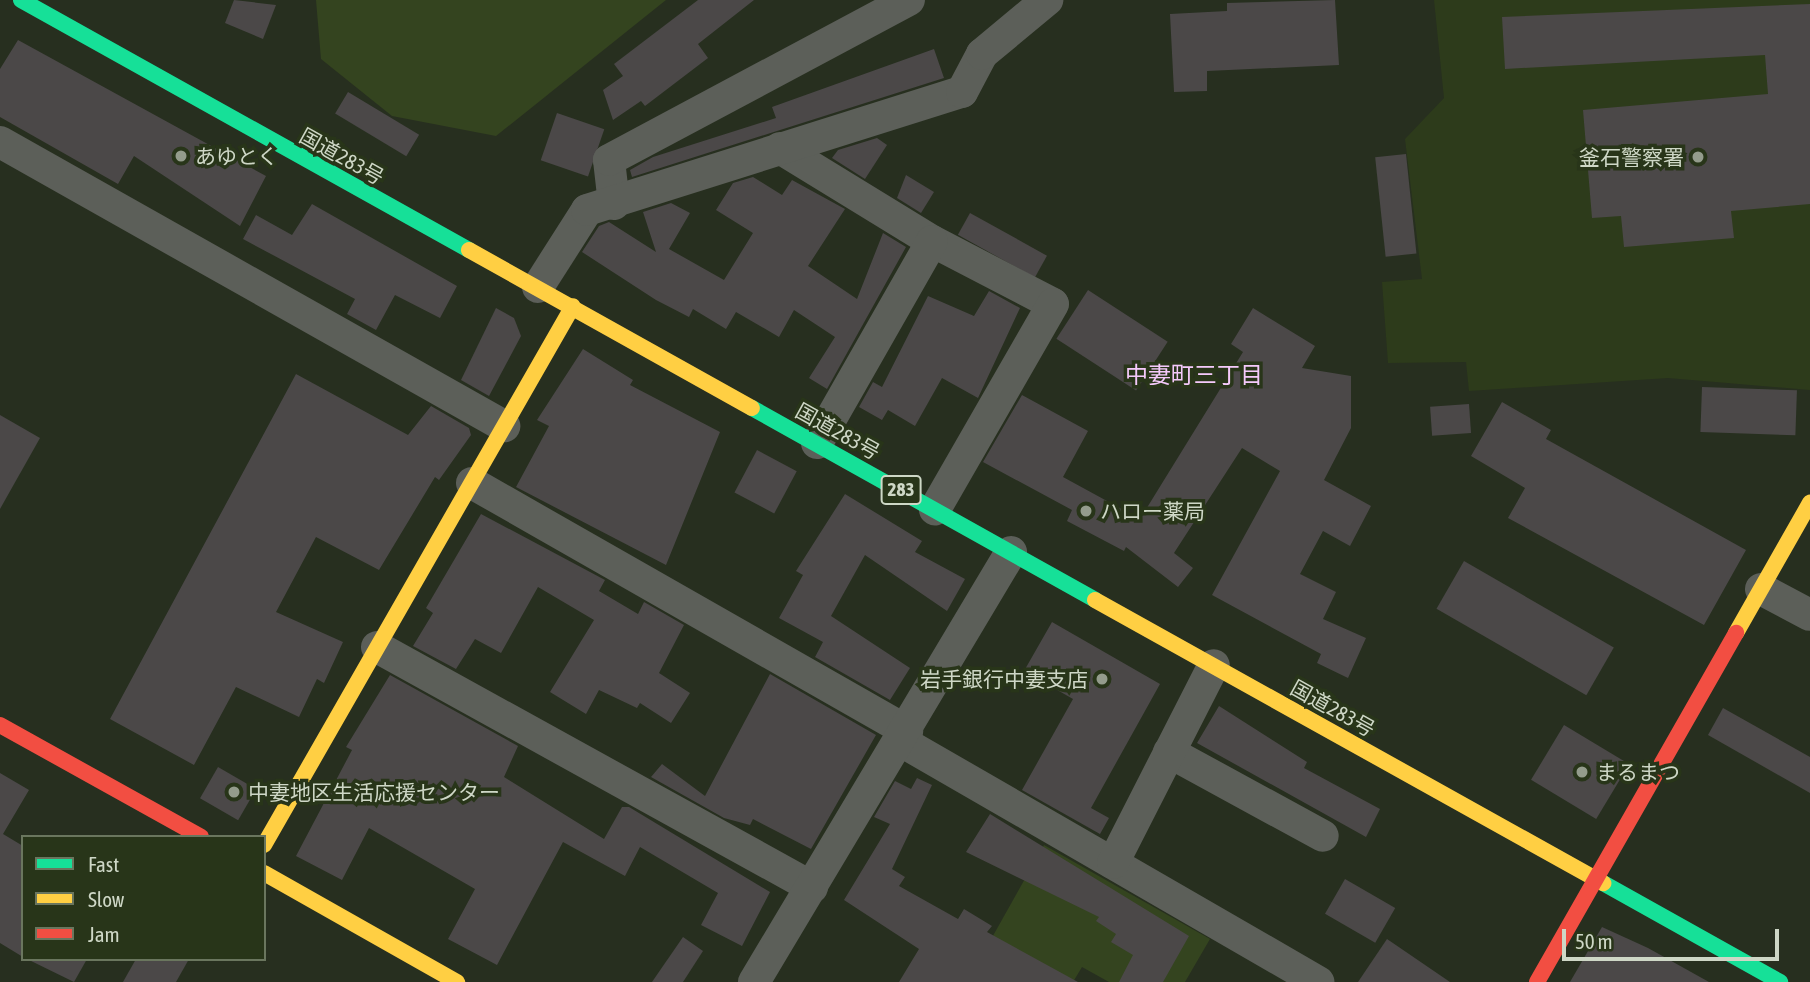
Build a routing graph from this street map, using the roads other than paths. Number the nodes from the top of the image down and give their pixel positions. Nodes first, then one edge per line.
1 (21, 0) edge
2 (909, 0) edge
3 (1047, 0) edge
4 (0, 142) edge
5 (780, 149) junction
6 (614, 204) junction
7 (932, 241) junction
8 (538, 287) junction
9 (573, 306) junction
10 (504, 426) junction
11 (817, 443) junction
12 (472, 483) junction
13 (1810, 503) edge
14 (935, 509) junction
15 (1012, 552) junction
16 (1761, 589) junction
17 (1810, 615) edge
18 (377, 647) junction
19 (1214, 665) junction
20 (0, 725) edge
21 (904, 736) junction
22 (1170, 752) junction
23 (197, 835) edge
24 (1323, 836) dead end
25 (266, 841) edge
26 (1113, 863) junction
27 (266, 874) edge
28 (1598, 879) junction
29 (812, 887) junction
30 (457, 982) edge
31 (754, 982) edge
32 (1319, 982) edge
33 (1537, 982) edge
34 (1780, 982) edge

1 - 8 main road, 国道283号 / 283
2 - 6 street
3 - 5 street
4 - 10 street
5 - 6 street
5 - 7 street
6 - 8 street
7 - 11 street
7 - 14 street
8 - 9 main road, 国道283号 / 283
9 - 10 main road
9 - 11 main road, 国道283号 / 283
10 - 12 main road
11 - 14 main road, 国道283号 / 283
12 - 18 main road
12 - 21 street
13 - 16 main road
14 - 15 main road, 国道283号 / 283
15 - 19 main road, 国道283号 / 283
15 - 21 street
16 - 17 street
16 - 28 main road
18 - 25 main road
18 - 29 street
19 - 22 street
19 - 28 main road, 国道283号 / 283
20 - 23 main road
21 - 26 street
21 - 29 street
22 - 24 street
22 - 26 street
26 - 32 street
27 - 30 main road
28 - 33 main road
28 - 34 main road, 国道283号 / 283
29 - 31 street

